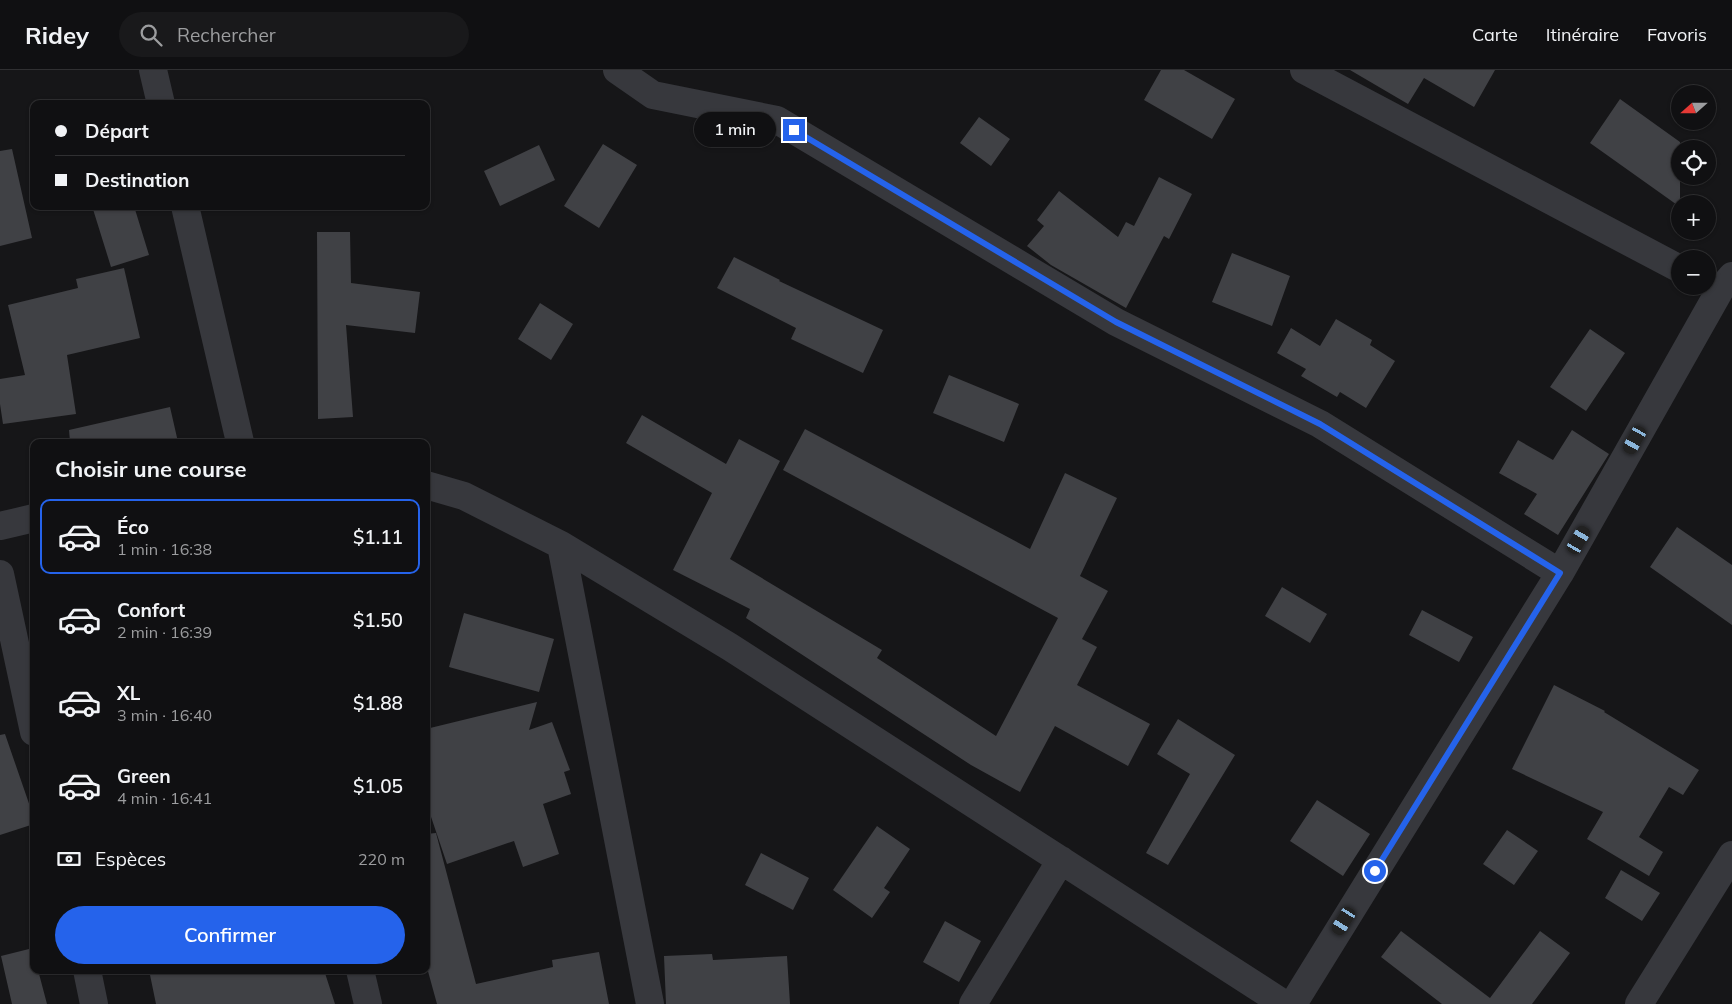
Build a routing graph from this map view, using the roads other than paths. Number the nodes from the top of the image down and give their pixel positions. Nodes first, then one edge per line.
1 (154, 70) edge
2 (617, 70) edge
3 (1304, 70) edge
4 (160, 100) edge
5 (186, 210) edge
6 (1671, 264) edge
7 (1720, 284) edge
8 (239, 439) edge
9 (430, 486) edge
10 (30, 519) edge
11 (0, 526) edge
12 (561, 545) junction
13 (1560, 573) junction
14 (0, 574) edge
15 (30, 713) edge
16 (1732, 856) edge
17 (1061, 860) junction
18 (88, 974) edge
19 (361, 974) edge
20 (94, 1004) edge
21 (368, 1004) edge
22 (650, 1004) edge
23 (973, 1004) edge
24 (1284, 1004) edge
25 (1293, 1004) edge
26 (1639, 1004) edge

1 - 4 street
2 - 13 street
3 - 6 street
5 - 8 street
7 - 13 street
9 - 12 street
10 - 11 street
12 - 17 street
12 - 22 street
13 - 25 street
14 - 15 street
16 - 26 street
17 - 23 street
17 - 24 street
18 - 20 street
19 - 21 street

